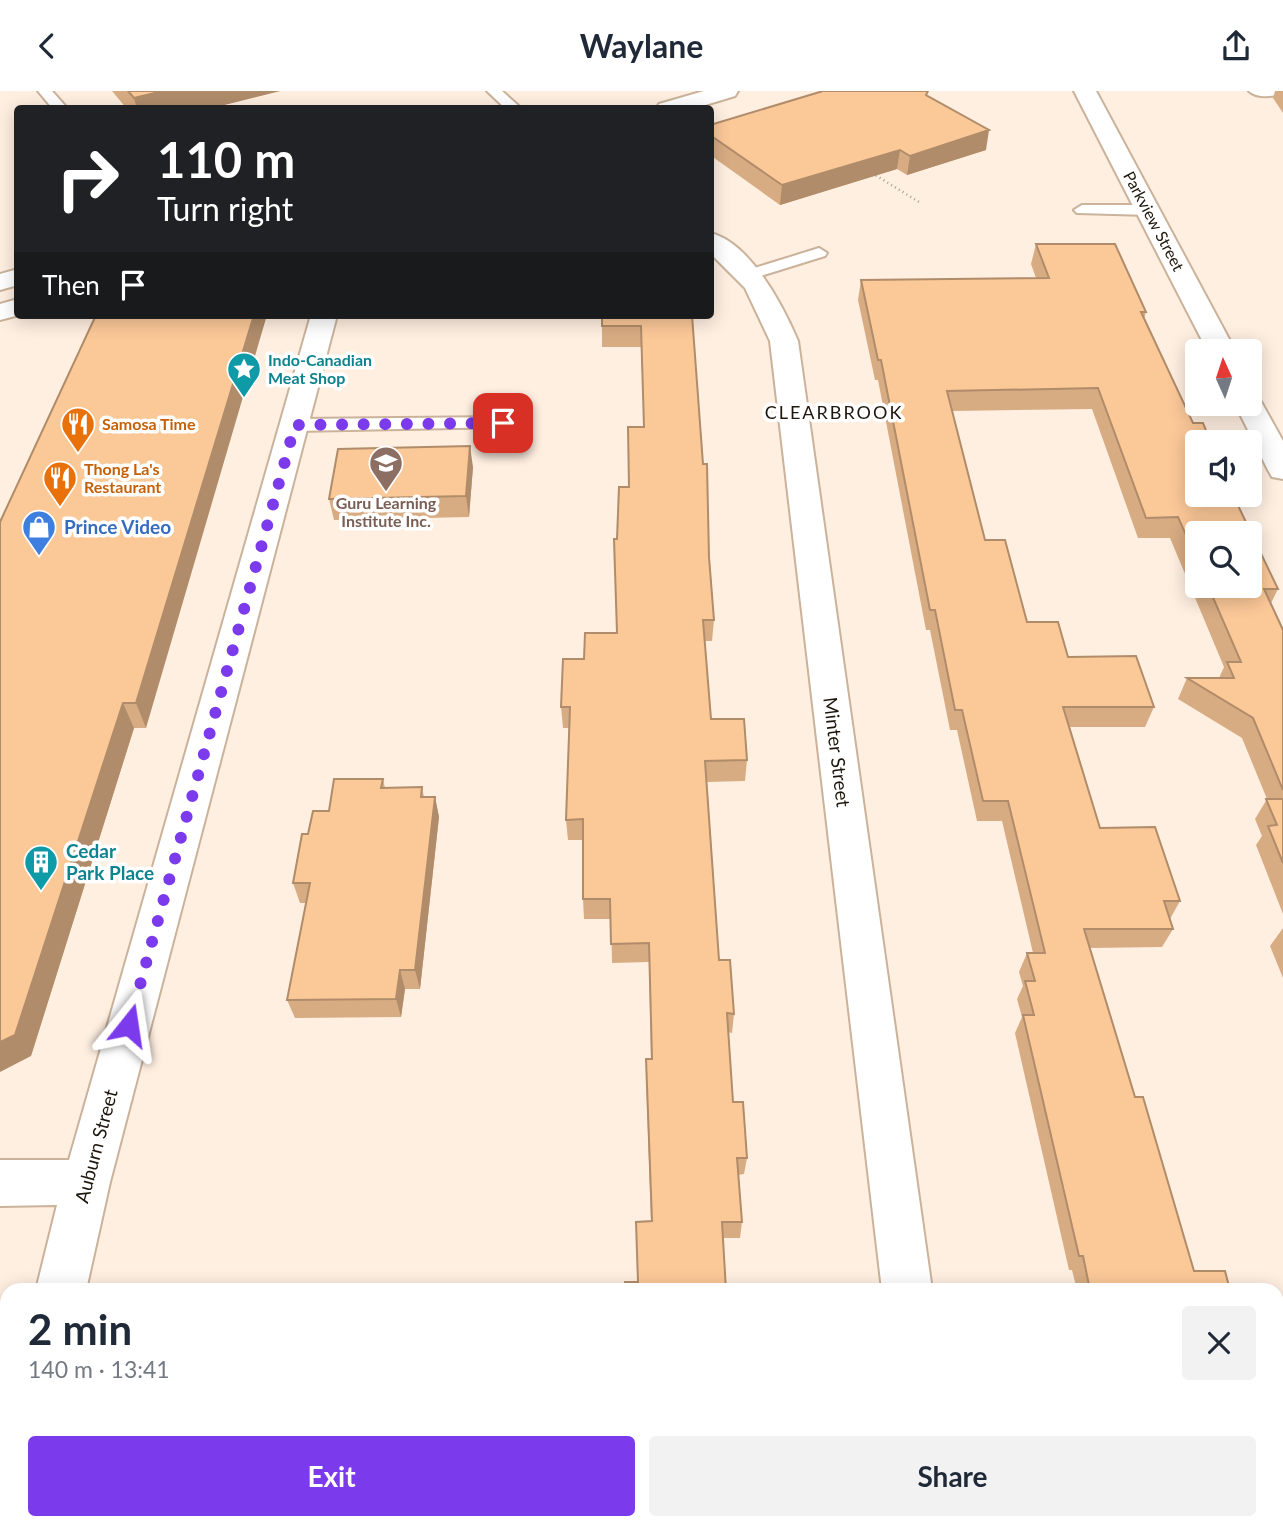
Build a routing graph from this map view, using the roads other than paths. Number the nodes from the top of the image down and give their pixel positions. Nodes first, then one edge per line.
1 (45, 91) edge
2 (494, 91) edge
3 (727, 91) edge
4 (1085, 91) edge
5 (1256, 91) edge
6 (1276, 91) edge
7 (57, 105) edge
8 (510, 105) edge
9 (680, 105) edge
10 (1149, 209) junction
11 (1082, 210) dead end
12 (714, 243) edge
13 (819, 253) dead end
14 (751, 274) junction
15 (323, 319) edge
16 (1215, 339) edge
17 (1256, 417) edge
18 (503, 423) dead end
19 (295, 425) junction
20 (1283, 470) edge
21 (86, 1182) junction
22 (0, 1183) edge
23 (63, 1283) edge
24 (906, 1283) edge

1 - 7 lane
2 - 8 lane
3 - 9 street
4 - 10 street, Parkview Street
5 - 6 lane
10 - 11 lane
10 - 16 street, Parkview Street
12 - 14 street, Minter Street
13 - 14 lane
14 - 24 street, Minter Street
15 - 19 street, Auburn Street
17 - 20 street
18 - 19 lane
19 - 21 street, Auburn Street
21 - 22 street
21 - 23 street, Auburn Street

